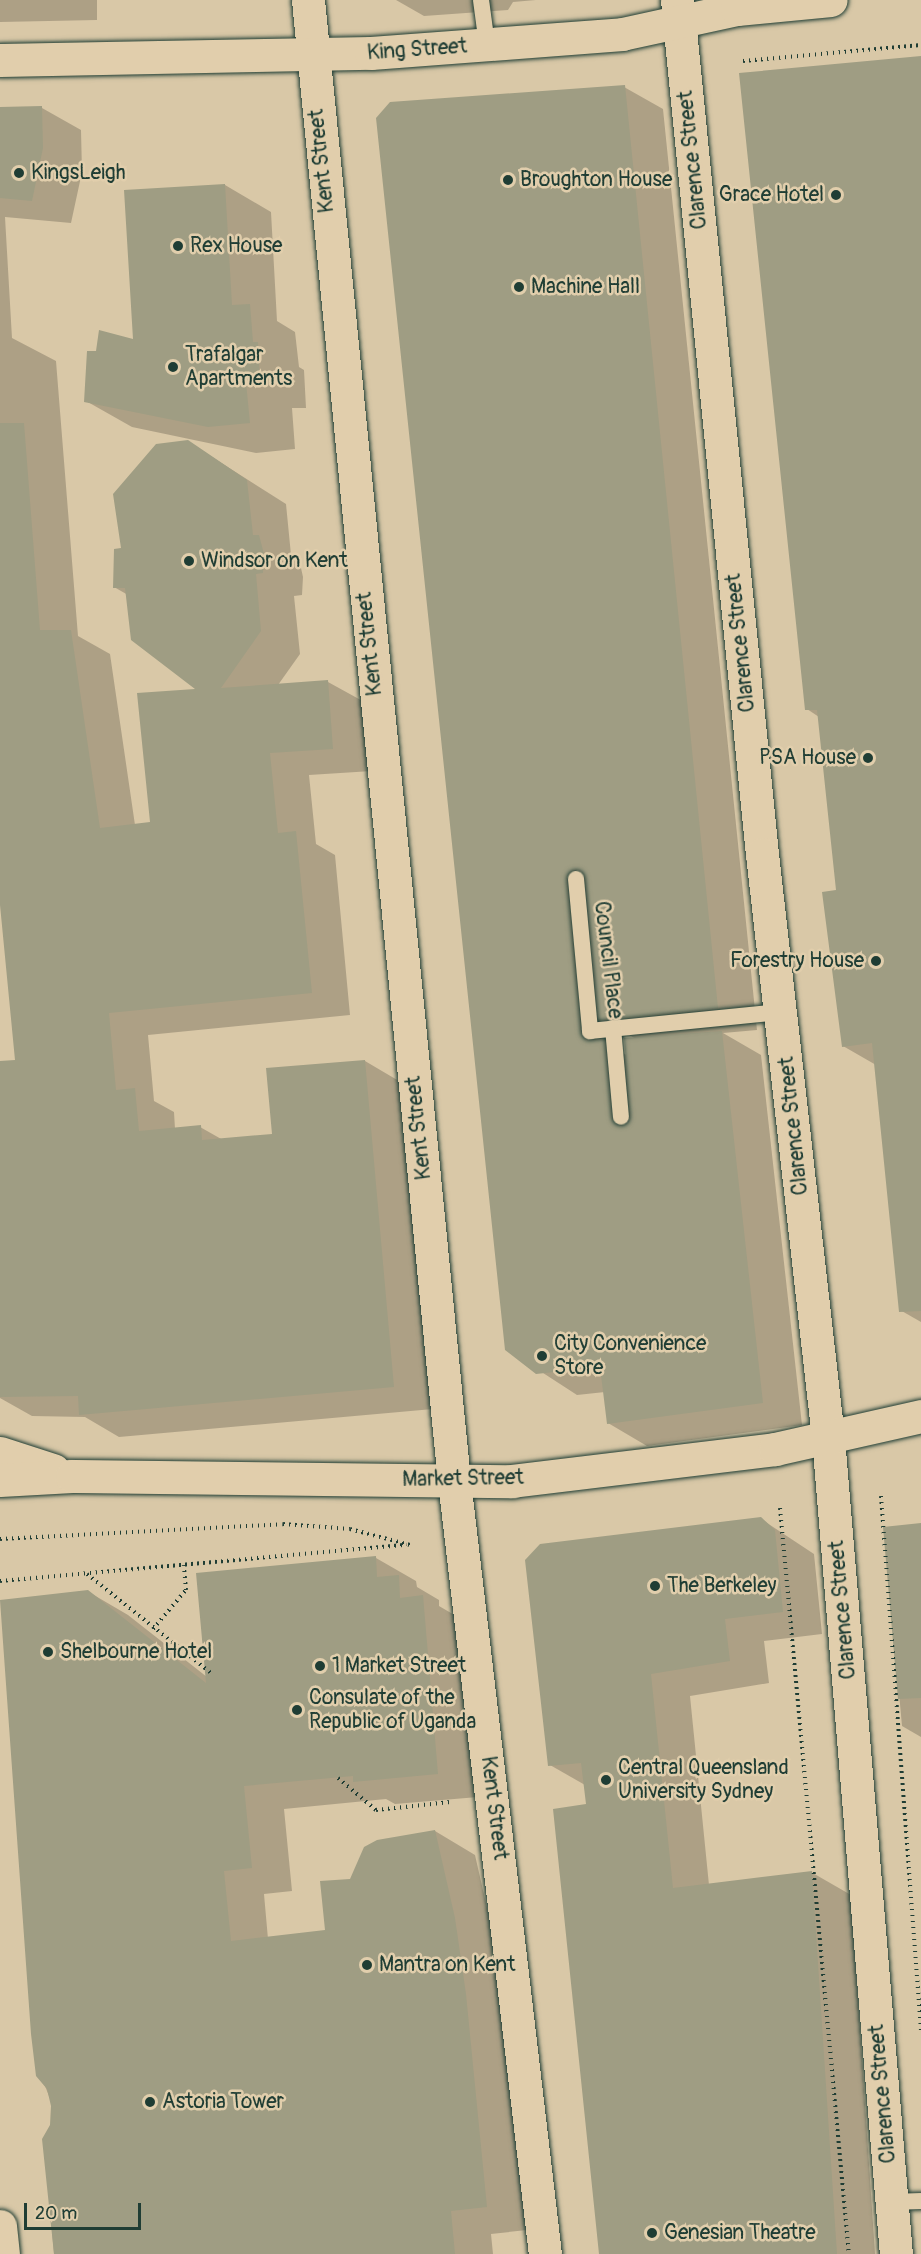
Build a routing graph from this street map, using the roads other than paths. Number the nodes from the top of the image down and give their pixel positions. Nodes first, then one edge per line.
1 (308, 0) edge
2 (481, 0) edge
3 (831, 0) edge
4 (679, 11) edge
5 (487, 45) junction
6 (312, 56) junction
7 (0, 60) edge
8 (576, 879) dead end
9 (782, 1012) junction
10 (613, 1028) junction
11 (621, 1117) dead end
12 (921, 1416) edge
13 (828, 1438) junction
14 (0, 1453) edge
15 (72, 1476) junction
16 (0, 1480) edge
17 (454, 1481) junction
18 (906, 2201) edge
19 (0, 2226) edge
20 (3, 2254) edge
21 (545, 2254) edge
22 (896, 2254) edge

1 - 6 street, Kent Street
2 - 5 lane
3 - 4 street, King Street
4 - 5 street, King Street
4 - 9 street, Clarence Street
5 - 6 street, King Street
6 - 7 street, King Street
6 - 17 street, Kent Street
8 - 10 lane, Council Place
9 - 10 lane, Council Place
9 - 13 street, Clarence Street
10 - 11 lane, Council Place
12 - 13 street, Market Street
13 - 17 street, Market Street
13 - 18 street, Clarence Street
14 - 15 street
15 - 16 street, Market Street
15 - 17 street, Market Street
17 - 21 street, Kent Street
18 - 22 street, Clarence Street
19 - 20 street

